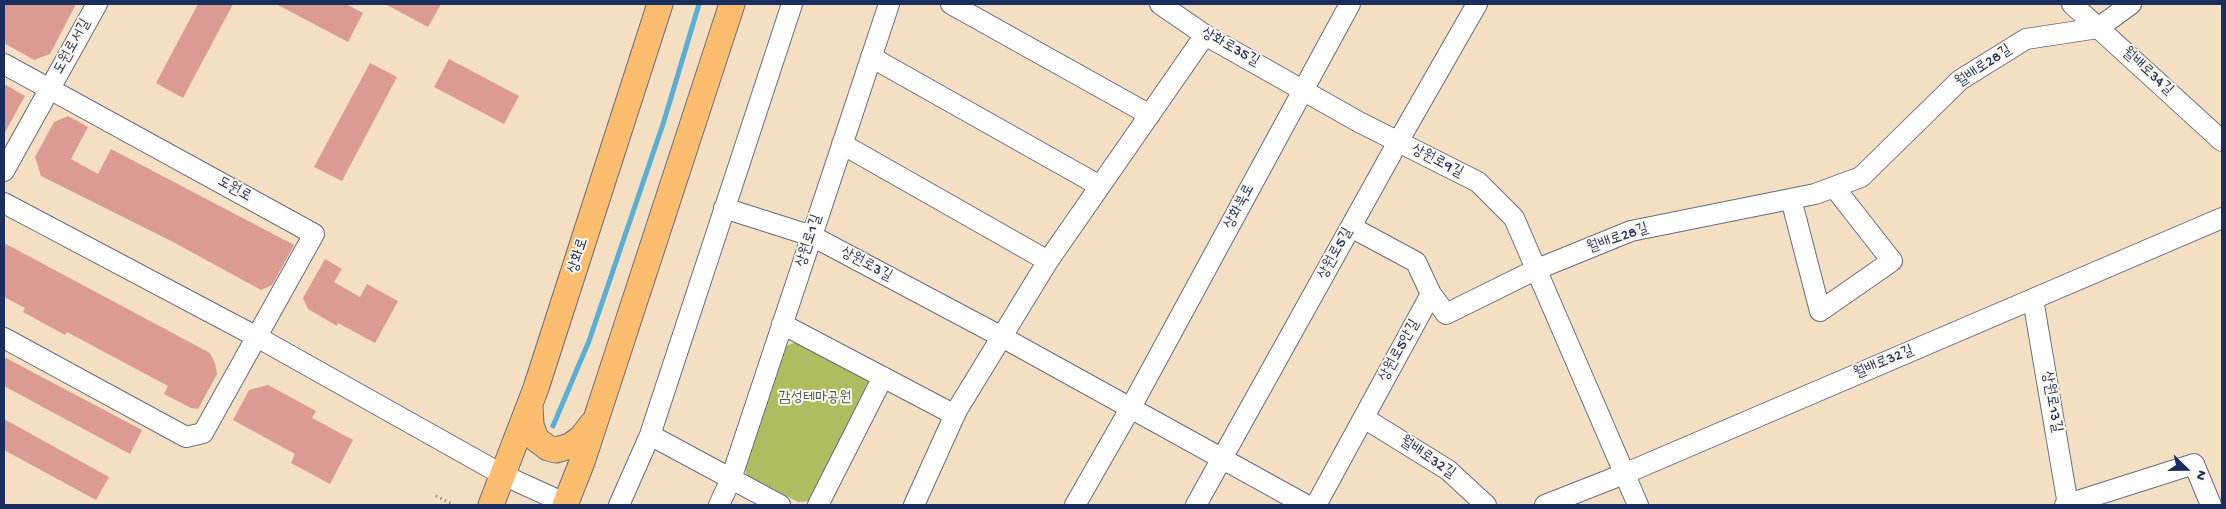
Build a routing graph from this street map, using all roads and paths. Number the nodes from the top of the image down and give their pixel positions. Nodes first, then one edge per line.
1 (97, 4) edge
2 (660, 4) edge
3 (732, 4) edge
4 (792, 4) edge
5 (889, 4) edge
6 (951, 4) edge
7 (1160, 4) edge
8 (1350, 4) edge
9 (1477, 4) edge
10 (2072, 4) edge
11 (2131, 4) edge
12 (2098, 28) junction
13 (1205, 35) junction
14 (871, 57) junction
15 (4, 64) edge
16 (1304, 89) junction
17 (49, 90) junction
18 (1150, 115) junction
19 (2222, 141) edge
20 (1398, 142) junction
21 (842, 144) junction
22 (4, 171) edge
23 (1100, 186) junction
24 (1834, 187) junction
25 (1791, 199) junction
26 (4, 202) edge
27 (724, 208) junction
28 (2222, 218) edge
29 (1351, 227) junction
30 (812, 236) junction
31 (1048, 261) junction
32 (1535, 270) junction
33 (1431, 294) junction
34 (2033, 299) junction
35 (782, 324) junction
36 (257, 337) junction
37 (1002, 337) junction
38 (4, 338) edge
39 (883, 377) junction
40 (531, 402) junction
41 (1130, 409) junction
42 (955, 415) junction
43 (1364, 418) junction
44 (595, 420) junction
45 (650, 435) junction
46 (1223, 458) junction
47 (1624, 474) junction
48 (503, 475) junction
49 (731, 479) junction
50 (436, 496) dead end
51 (454, 505) edge
52 (491, 505) edge
53 (566, 505) edge
54 (619, 505) edge
55 (719, 505) edge
56 (780, 505) edge
57 (818, 505) edge
58 (914, 505) edge
59 (1075, 505) edge
60 (1196, 505) edge
61 (1306, 505) edge
62 (1316, 505) edge
63 (1486, 505) edge
64 (1545, 505) edge
65 (1638, 505) edge
66 (2067, 505) edge
67 (2211, 505) edge

1 - 17 street, 도원로서길
2 - 40 main road, 상화로
3 - 44 main road
4 - 27 street
5 - 14 street, 상원로1길
6 - 18 street
7 - 13 street, 상화로35길
8 - 16 street, 상화북로
9 - 20 street, 상원로5길
10 - 12 street, 월배로34길
11 - 12 street, 월배로28길
12 - 19 street, 월배로34길
12 - 24 street, 월배로28길
13 - 16 street, 상화로35길
13 - 18 street
14 - 21 street, 상원로1길
14 - 23 street
15 - 17 street, 도원로서길
16 - 20 street, 상원로9길
16 - 41 street, 상화북로
17 - 22 street, 도원로서길
17 - 36 street, 도원로
18 - 23 street
20 - 29 street, 상원로5길
20 - 32 street, 상원로9길
21 - 30 street, 상원로1길
21 - 31 street
23 - 31 street
24 - 25 street, 월배로28길
24 - 25 street
25 - 32 street, 월배로28길
26 - 36 street
27 - 30 street, 상원로3길
27 - 45 street
28 - 34 street, 월배로32길
29 - 33 street
29 - 46 street, 상원로5길
30 - 35 street, 상원로1길
30 - 37 street, 상원로3길
31 - 37 street
32 - 33 street
32 - 47 street, 상원로9길
33 - 43 street, 상원로5안길
34 - 47 street, 월배로32길
34 - 66 street, 상원로13길
35 - 39 street
35 - 49 street, 상원로1길
36 - 38 street, 도원로
36 - 48 street
37 - 41 street
37 - 42 street
39 - 42 street
39 - 57 street
40 - 44 main road
40 - 48 main road, 상화로
41 - 46 street
41 - 59 street, 상화북로
42 - 58 street
43 - 62 street, 상원로5안길
43 - 63 street, 월배로32길
44 - 53 main road
45 - 49 street
45 - 54 street
46 - 60 street, 상원로5길
46 - 61 street
47 - 64 street, 월배로32길
47 - 65 street, 상원로9길
48 - 52 main road, 상화로
48 - 53 street
49 - 55 street, 상원로1길
49 - 56 street
50 - 51 path
66 - 67 street

